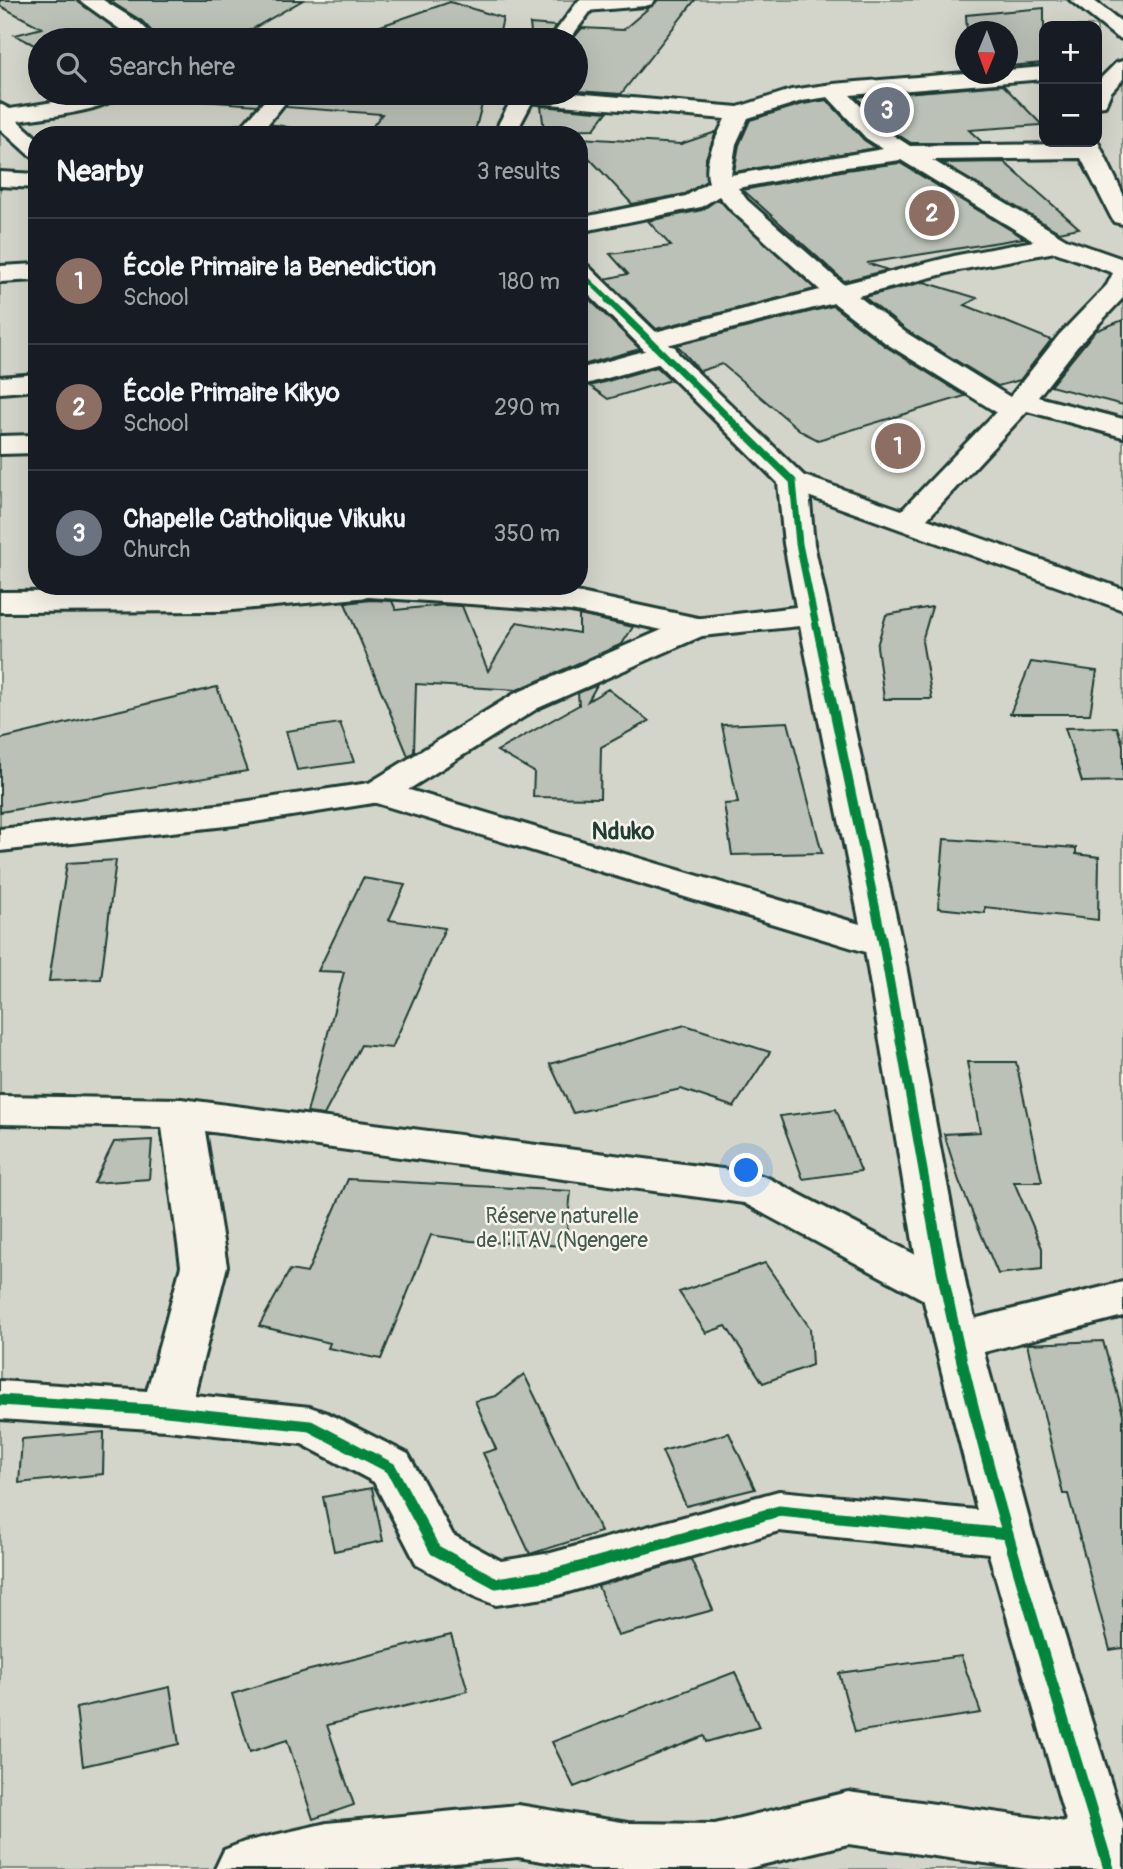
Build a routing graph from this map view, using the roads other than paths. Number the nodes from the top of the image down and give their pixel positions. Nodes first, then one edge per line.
1 (89, 0) edge
2 (645, 0) edge
3 (1080, 0) edge
4 (587, 2) edge
5 (134, 28) edge
6 (568, 28) edge
7 (1123, 33) edge
8 (1121, 68) edge
9 (1102, 70) edge
10 (1039, 73) edge
11 (1102, 89) edge
12 (833, 90) junction
13 (588, 100) edge
14 (60, 105) edge
15 (270, 105) edge
16 (520, 105) edge
17 (3, 114) edge
18 (739, 114) junction
19 (250, 126) edge
20 (510, 126) edge
21 (28, 141) edge
22 (1062, 147) edge
23 (1088, 147) edge
24 (905, 153) junction
25 (0, 179) edge
26 (28, 181) edge
27 (722, 184) junction
28 (1123, 216) edge
29 (588, 223) edge
30 (1057, 244) junction
31 (28, 272) edge
32 (0, 274) edge
33 (588, 280) edge
34 (1122, 281) edge
35 (840, 295) junction
36 (658, 347) junction
37 (588, 374) edge
38 (28, 383) edge
39 (0, 385) edge
40 (1020, 402) junction
41 (1123, 402) edge
42 (1123, 428) edge
43 (28, 444) edge
44 (0, 445) edge
45 (793, 481) junction
46 (907, 523) junction
47 (296, 595) edge
48 (470, 595) edge
49 (1123, 600) edge
50 (0, 602) edge
51 (815, 615) junction
52 (696, 627) junction
53 (379, 792) junction
54 (0, 840) edge
55 (883, 944) junction
56 (0, 1110) edge
57 (181, 1112) junction
58 (944, 1290) junction
59 (1123, 1299) edge
60 (957, 1341) junction
61 (0, 1400) edge
62 (166, 1411) junction
63 (1008, 1534) junction
64 (1106, 1861) edge
65 (244, 1869) edge

1 - 5 street
2 - 4 street
3 - 7 street
4 - 6 street
8 - 9 street
8 - 11 street
10 - 12 street
12 - 18 street
12 - 24 street
13 - 18 street
14 - 17 street
15 - 19 street
16 - 20 street
17 - 21 street
18 - 27 street
22 - 24 street
23 - 28 street
24 - 27 street
24 - 30 street
25 - 26 street
27 - 29 street
27 - 35 street
30 - 34 street
30 - 35 street
31 - 32 street
33 - 36 street
34 - 40 street
35 - 36 street
35 - 40 street
36 - 37 street
36 - 45 street
38 - 39 street
40 - 41 street
40 - 42 street
40 - 46 street
43 - 44 street
45 - 46 street
45 - 51 street
46 - 49 street
47 - 50 street
48 - 52 street
51 - 52 street
51 - 55 street
52 - 53 street
53 - 54 street
53 - 55 street
55 - 58 street
56 - 57 street
57 - 58 street
57 - 62 street
58 - 60 street
59 - 60 street
60 - 63 street
61 - 62 street
62 - 63 street
63 - 64 street
64 - 65 street

